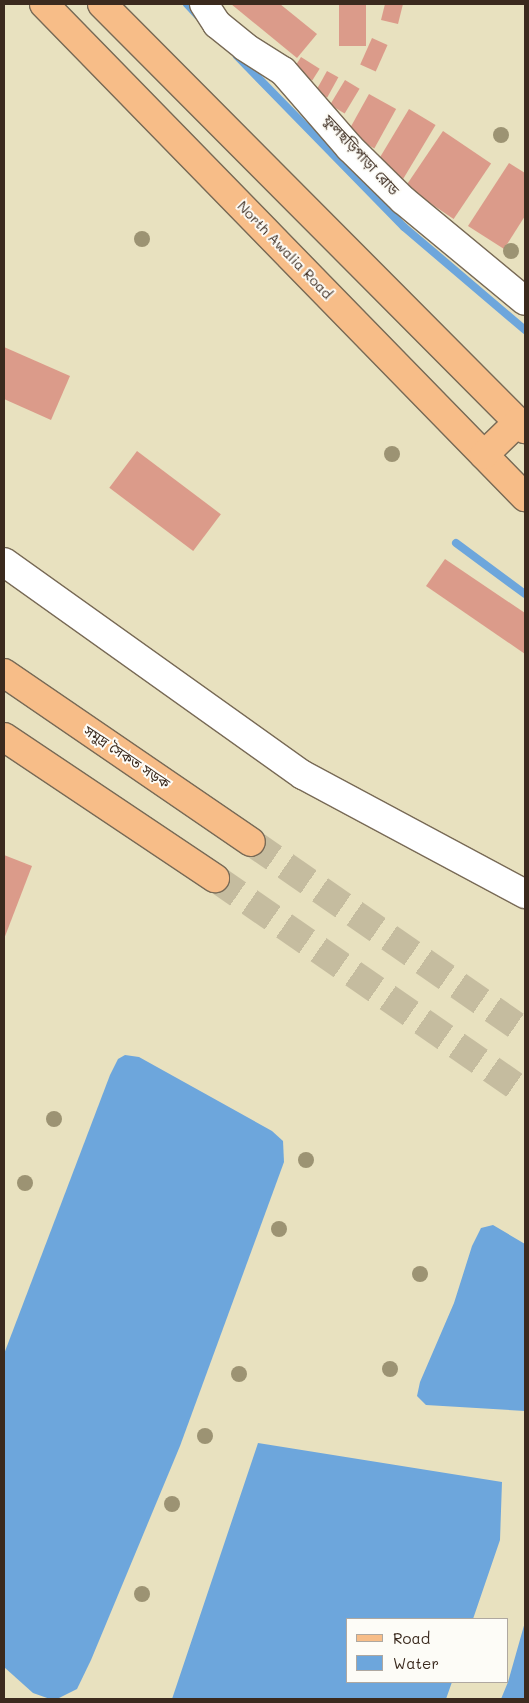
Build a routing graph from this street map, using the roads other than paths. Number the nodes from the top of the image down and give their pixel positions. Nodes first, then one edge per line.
1 (44, 4) edge
2 (102, 4) edge
3 (204, 4) edge
4 (525, 301) edge
5 (522, 425) edge
6 (484, 455) junction
7 (525, 497) edge
8 (4, 562) edge
9 (4, 673) edge
10 (4, 737) edge
11 (251, 842) tunnel mouth
12 (215, 878) tunnel mouth
13 (525, 894) edge

1 - 6 main road, North Awalia Road
2 - 5 main road
3 - 4 street, ফুলছড়িপাড়া রোড
5 - 6 main road
6 - 7 main road, North Awalia Road
8 - 13 street
9 - 11 main road, সমুদ্র সৈকত সড়ক
10 - 12 main road

